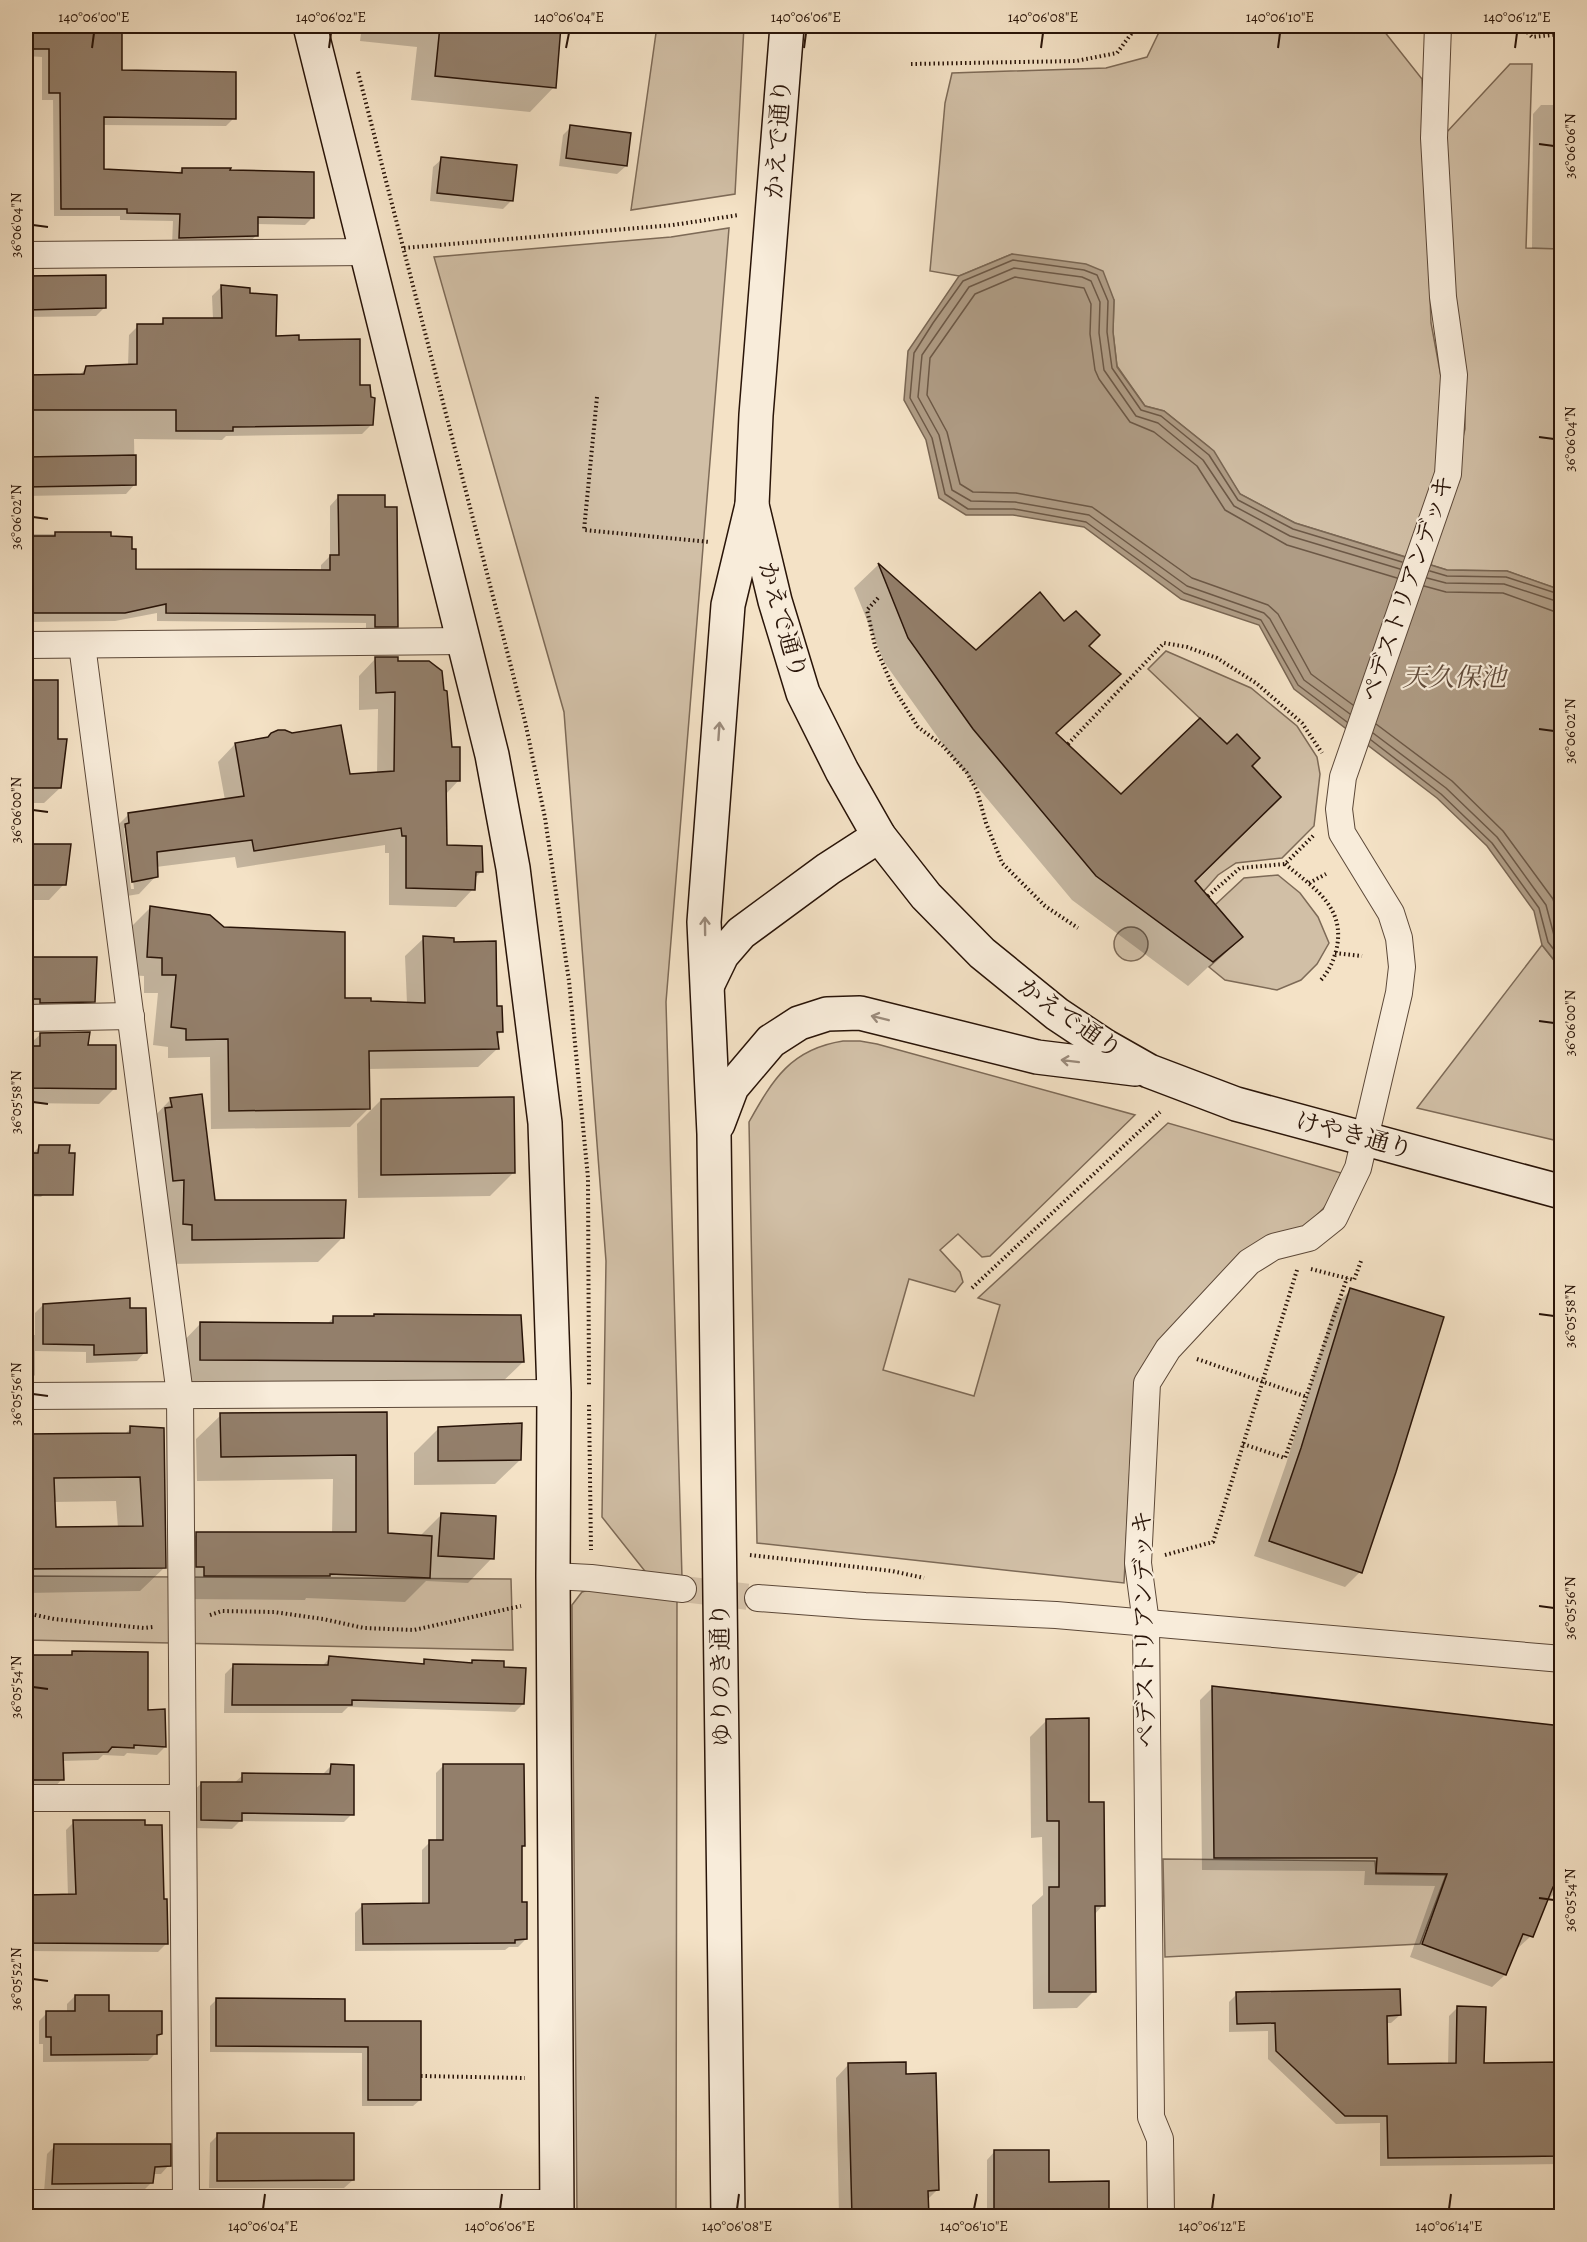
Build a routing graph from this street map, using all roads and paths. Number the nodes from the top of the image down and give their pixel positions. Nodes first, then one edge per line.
1 (310, 26) edge
2 (787, 26) edge
3 (1137, 26) edge
4 (1438, 26) edge
5 (1521, 26) edge
6 (1562, 34) edge
7 (911, 64) dead end
8 (742, 215) dead end
9 (405, 248) dead end
10 (367, 252) junction
11 (26, 255) edge
12 (597, 397) dead end
13 (752, 505) junction
14 (716, 542) dead end
15 (878, 598) dead end
16 (464, 641) junction
17 (26, 645) edge
18 (82, 645) junction
19 (1068, 744) dead end
20 (1324, 756) dead end
21 (1320, 829) dead end
22 (879, 836) junction
23 (1285, 864) junction
24 (1326, 873) dead end
25 (1309, 883) junction
26 (1208, 896) dead end
27 (1078, 928) dead end
28 (1335, 953) junction
29 (1362, 956) dead end
30 (1322, 980) dead end
31 (708, 984) junction
32 (131, 1016) junction
33 (26, 1018) edge
34 (1149, 1071) junction
35 (1160, 1112) dead end
36 (714, 1134) junction
37 (1365, 1138) junction
38 (1562, 1192) edge
39 (1309, 1238) junction
40 (1360, 1261) dead end
41 (1298, 1265) junction
42 (1347, 1278) junction
43 (972, 1288) dead end
44 (1168, 1349) junction
45 (1262, 1383) junction
46 (554, 1393) junction
47 (180, 1395) junction
48 (26, 1396) edge
49 (1307, 1397) junction
50 (1243, 1444) junction
51 (1138, 1563) junction
52 (553, 1576) junction
53 (683, 1589) tunnel mouth
54 (758, 1598) tunnel mouth
55 (531, 1604) dead end
56 (26, 1613) edge
57 (183, 1623) junction
58 (1146, 1623) junction
59 (1562, 1659) edge
60 (26, 1798) edge
61 (183, 1798) junction
62 (421, 2076) dead end
63 (526, 2078) dead end
64 (186, 2201) junction
65 (26, 2203) edge
66 (556, 2210) edge
67 (688, 2215) edge
68 (616, 2217) edge
69 (728, 2217) edge
70 (1161, 2217) edge

1 - 10 street
2 - 13 street, かえで通り
3 - 7 path
4 - 37 street, ペデストリアンデッキ
5 - 6 path
8 - 9 path
10 - 11 street
10 - 16 street
12 - 14 path
13 - 22 street, かえで通り
31 -> 13 street
15 - 27 path
16 - 18 street
16 - 46 street
17 - 18 street
18 - 32 street
19 - 20 path
21 - 23 path
22 - 31 street
22 - 34 street, かえで通り
23 - 25 path
23 - 26 path
24 - 25 path
25 - 28 path
28 - 29 path
28 - 30 path
31 - 36 street
32 - 33 street
32 - 47 street
34 -> 36 street
34 - 37 street, けやき通り
35 - 43 path
36 - 69 street, ゆりのき通り
37 - 38 street, けやき通り
37 - 39 street, ペデストリアンデッキ
39 - 41 path
39 - 44 street, ペデストリアンデッキ
40 - 42 path
41 - 42 path
41 - 45 path
42 - 49 path
44 - 45 path
44 - 51 street, ペデストリアンデッキ
45 - 49 path
45 - 50 path
46 - 47 street
46 - 52 street
47 - 48 street
47 - 57 street
49 - 50 path
50 - 51 path
51 - 58 street, ペデストリアンデッキ
52 - 53 street
52 - 66 street
54 - 58 street
55 - 57 path
56 - 57 path
57 - 61 street
58 - 59 street
58 - 70 street, ペデストリアンデッキ
60 - 61 street
61 - 64 street
62 - 63 path
64 - 65 street
64 - 66 street
67 - 68 path

